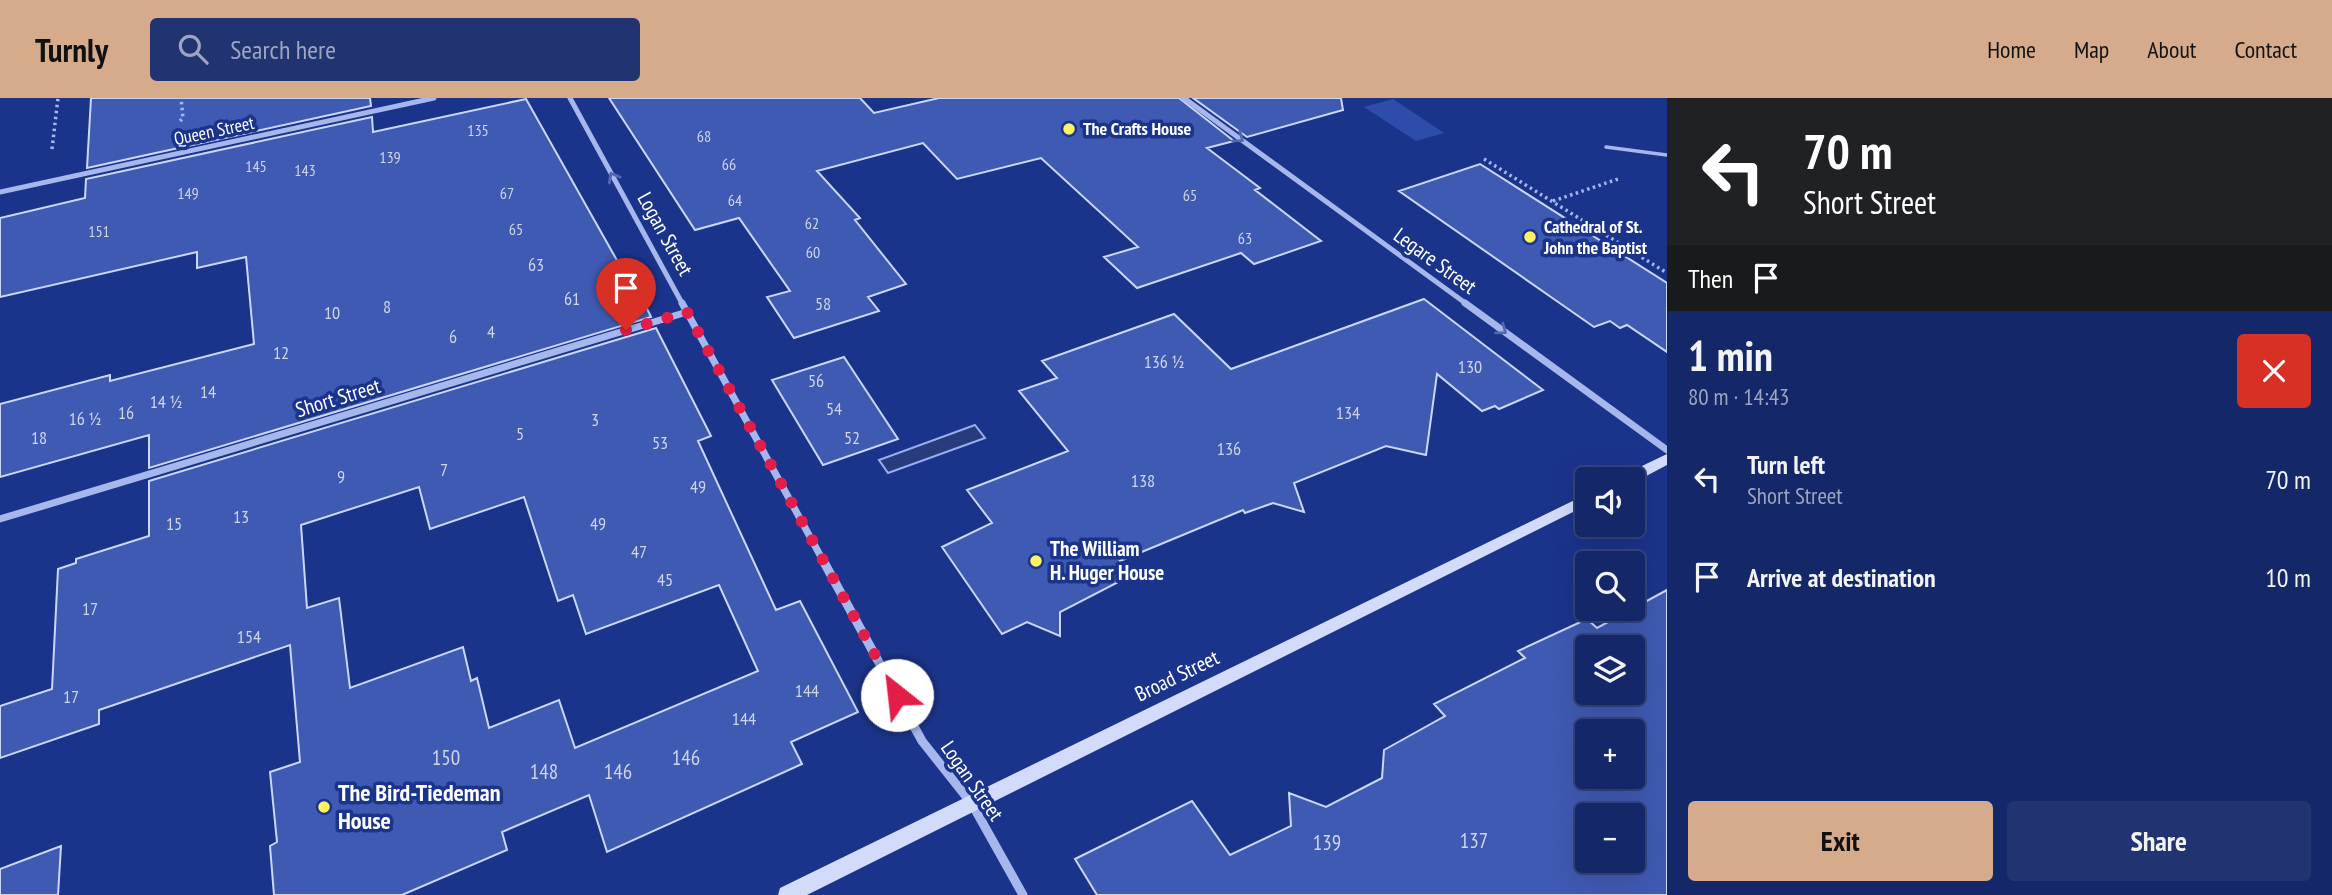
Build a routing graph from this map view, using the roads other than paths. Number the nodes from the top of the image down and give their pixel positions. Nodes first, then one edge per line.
1 (434, 98) edge
2 (570, 98) edge
3 (1184, 98) edge
4 (1606, 147) dead end
5 (1667, 155) edge
6 (0, 192) edge
7 (687, 312) junction
8 (1667, 450) edge
9 (1667, 459) edge
10 (1645, 470) edge
11 (1575, 505) edge
12 (0, 519) edge
13 (972, 804) junction
14 (787, 895) edge
15 (1023, 895) edge

1 - 6 street, Queen Street
7 -> 2 street, Logan Street
3 -> 8 street, Legare Street
4 - 5 lane
7 - 12 street, Short Street
7 - 13 street, Logan Street
9 - 10 main road
11 - 13 main road, Broad Street
13 - 14 main road, Broad Street
13 - 15 street, Logan Street

